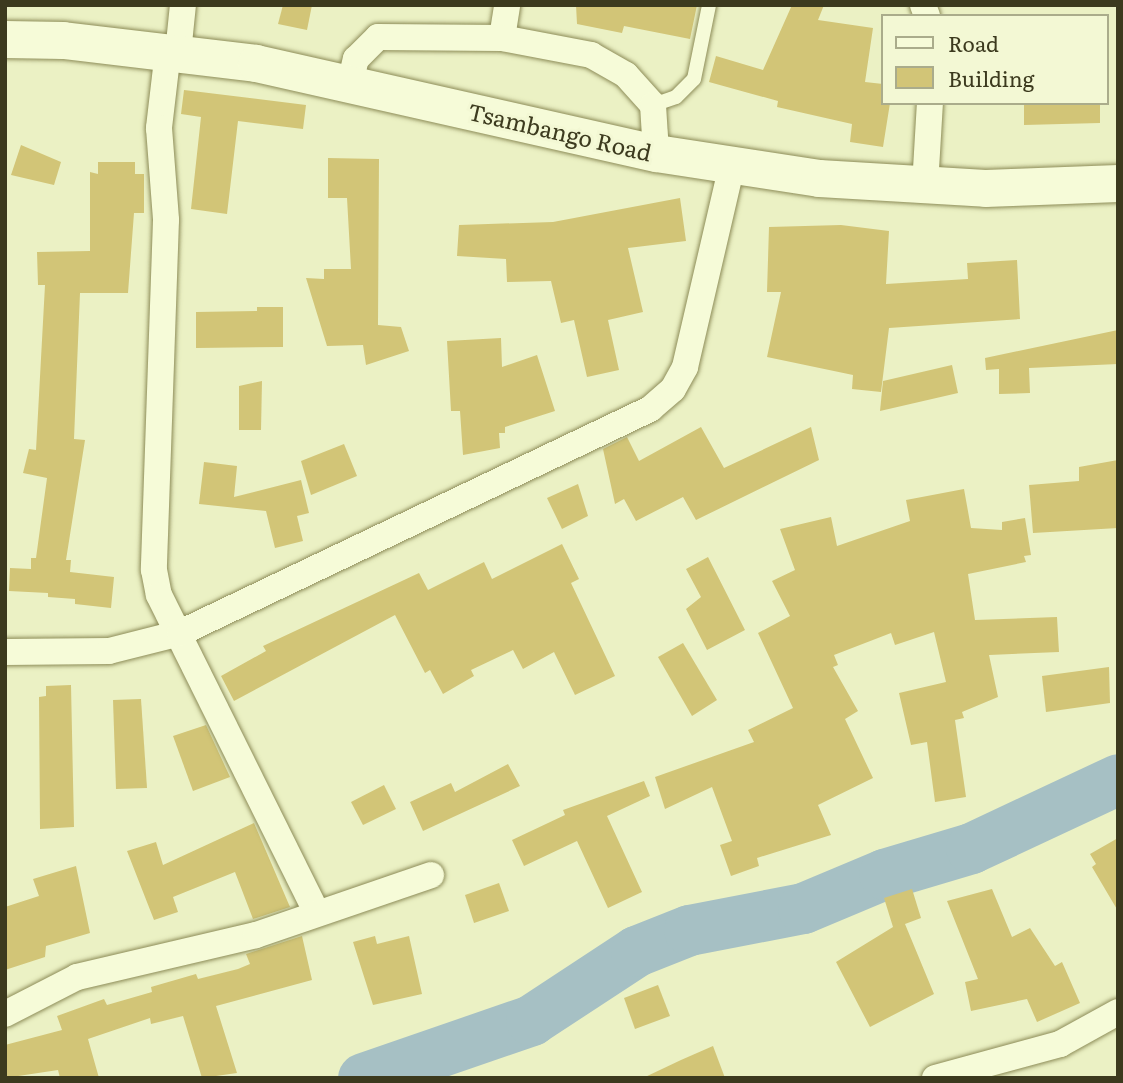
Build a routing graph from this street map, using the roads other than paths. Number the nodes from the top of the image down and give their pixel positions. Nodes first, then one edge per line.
1 (183, 5) edge
2 (508, 5) edge
3 (709, 5) edge
4 (502, 38) junction
5 (5, 39) edge
6 (173, 52) junction
7 (350, 84) junction
8 (653, 105) junction
9 (930, 105) edge
10 (656, 153) junction
11 (732, 165) junction
12 (1118, 183) edge
13 (925, 186) junction
14 (180, 633) junction
15 (5, 652) edge
16 (430, 874) dead end
17 (317, 914) junction
18 (1118, 1012) edge
19 (5, 1014) edge
20 (935, 1078) edge

1 - 6 street
2 - 4 street
3 - 8 lane
4 - 7 street
4 - 8 street
5 - 6 street, Tsambango Road
6 - 7 street, Tsambango Road
6 - 14 street
7 - 10 street, Tsambango Road
8 - 10 street
9 - 13 street
10 - 11 street, Tsambango Road
11 - 13 street, Tsambango Road
11 - 14 street
12 - 13 street, Tsambango Road
14 - 15 street
14 - 17 street
16 - 17 street
17 - 19 street
18 - 20 street

